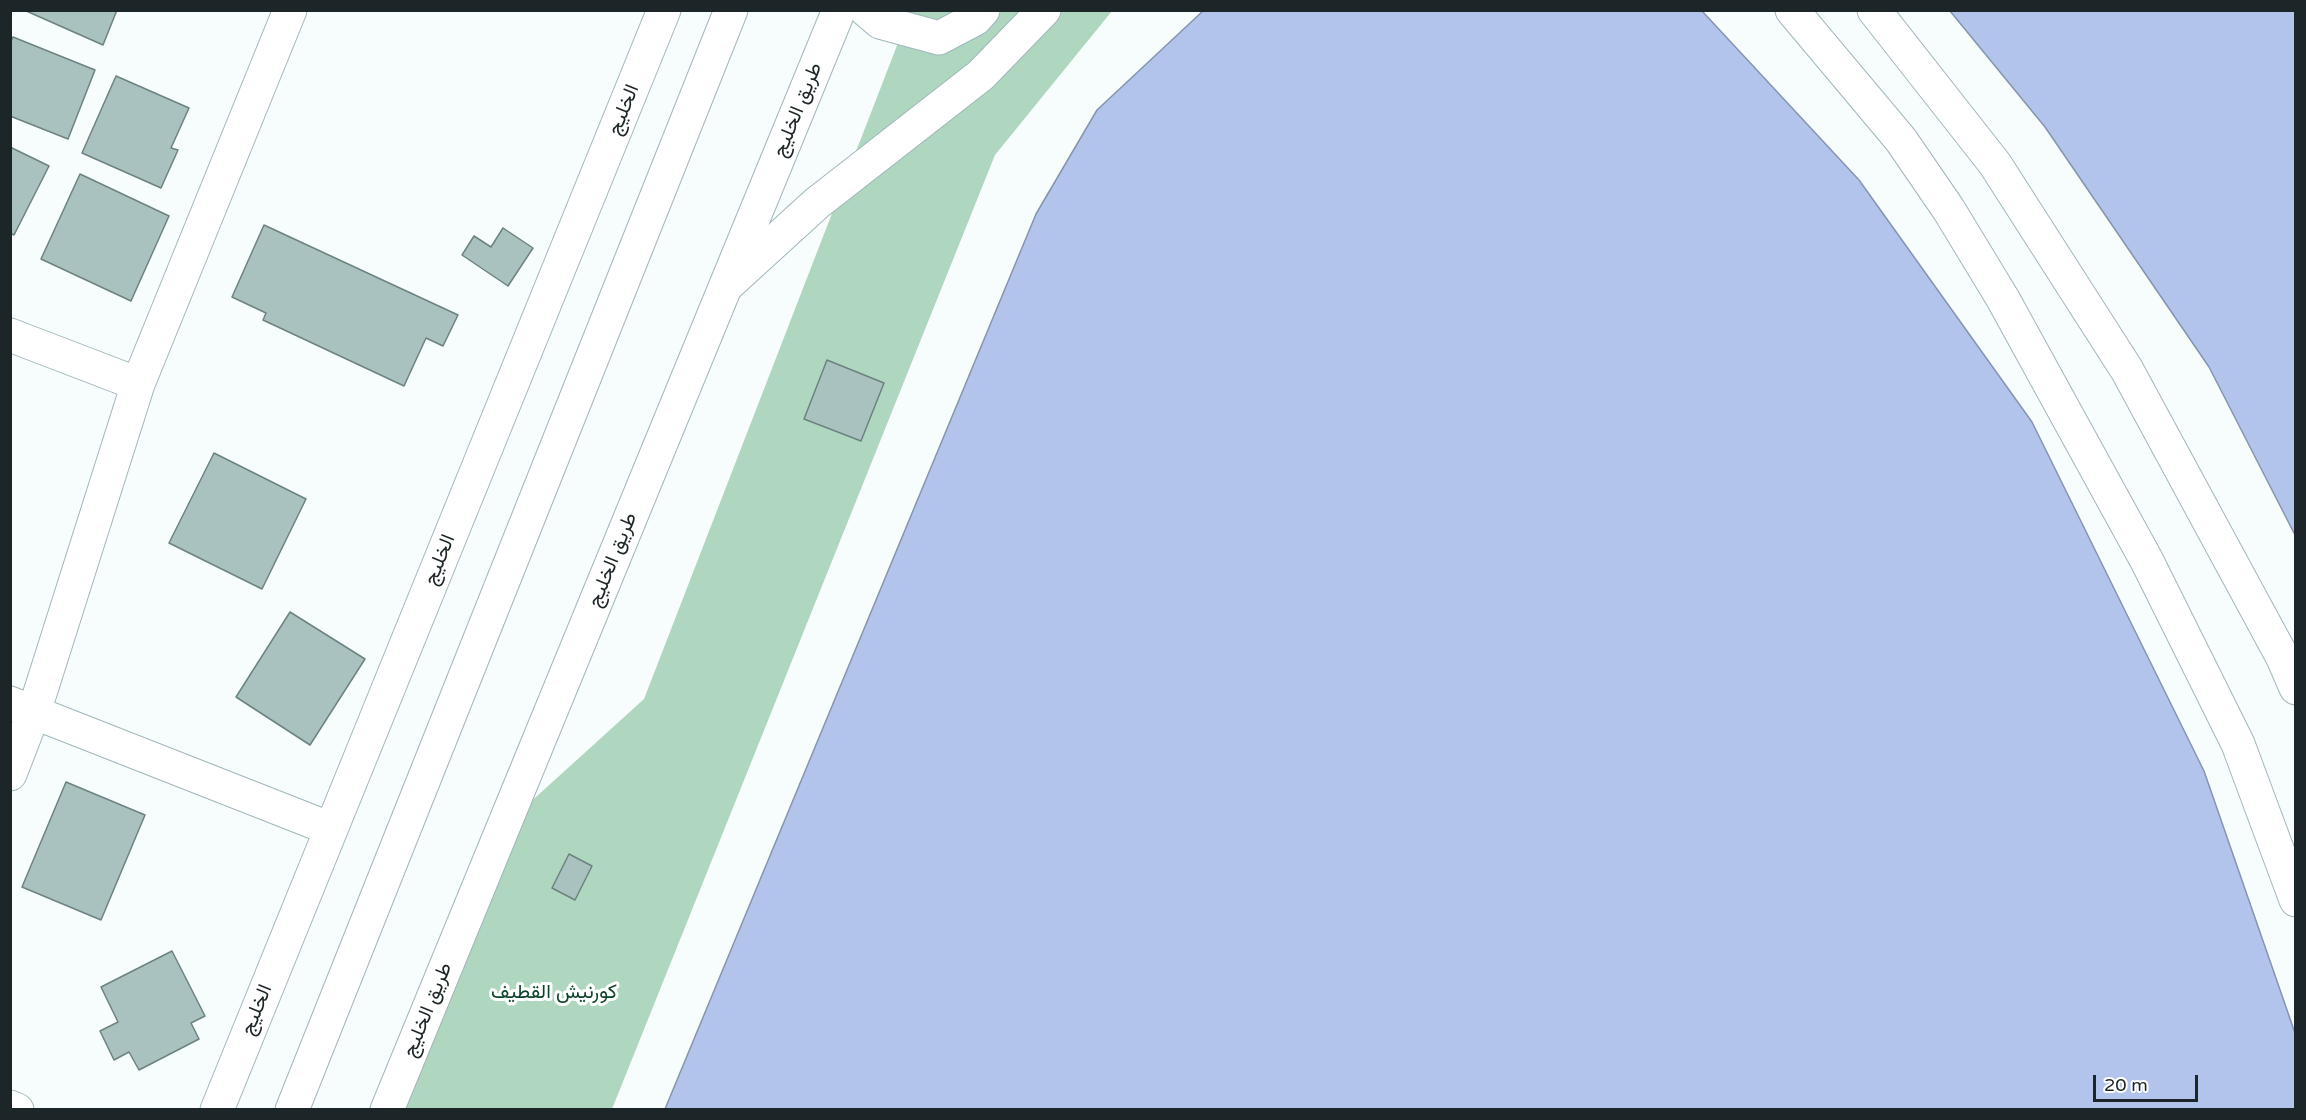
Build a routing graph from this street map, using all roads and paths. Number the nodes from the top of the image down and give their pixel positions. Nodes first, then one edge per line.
1 (290, 10) edge
2 (664, 10) edge
3 (731, 10) edge
4 (838, 10) edge
5 (866, 10) edge
6 (983, 10) edge
7 (1044, 10) edge
8 (1792, 10) edge
9 (1874, 10) edge
10 (726, 286) junction
11 (10, 335) edge
12 (138, 384) junction
13 (2295, 688) edge
14 (22, 708) edge
15 (10, 774) edge
16 (331, 829) junction
17 (2295, 900) edge
18 (10, 1107) edge
19 (17, 1110) edge
20 (217, 1110) edge
21 (292, 1110) edge
22 (387, 1110) edge

1 - 12 street
2 - 16 street, الخليج
3 - 21 street
4 - 10 street, طريق الخليج
5 - 6 street
7 - 10 street
8 - 17 street
9 - 13 street
10 - 22 street, طريق الخليج
11 - 12 street
12 - 14 street
14 - 15 street
14 - 16 street
16 - 20 street, الخليج
18 - 19 street

